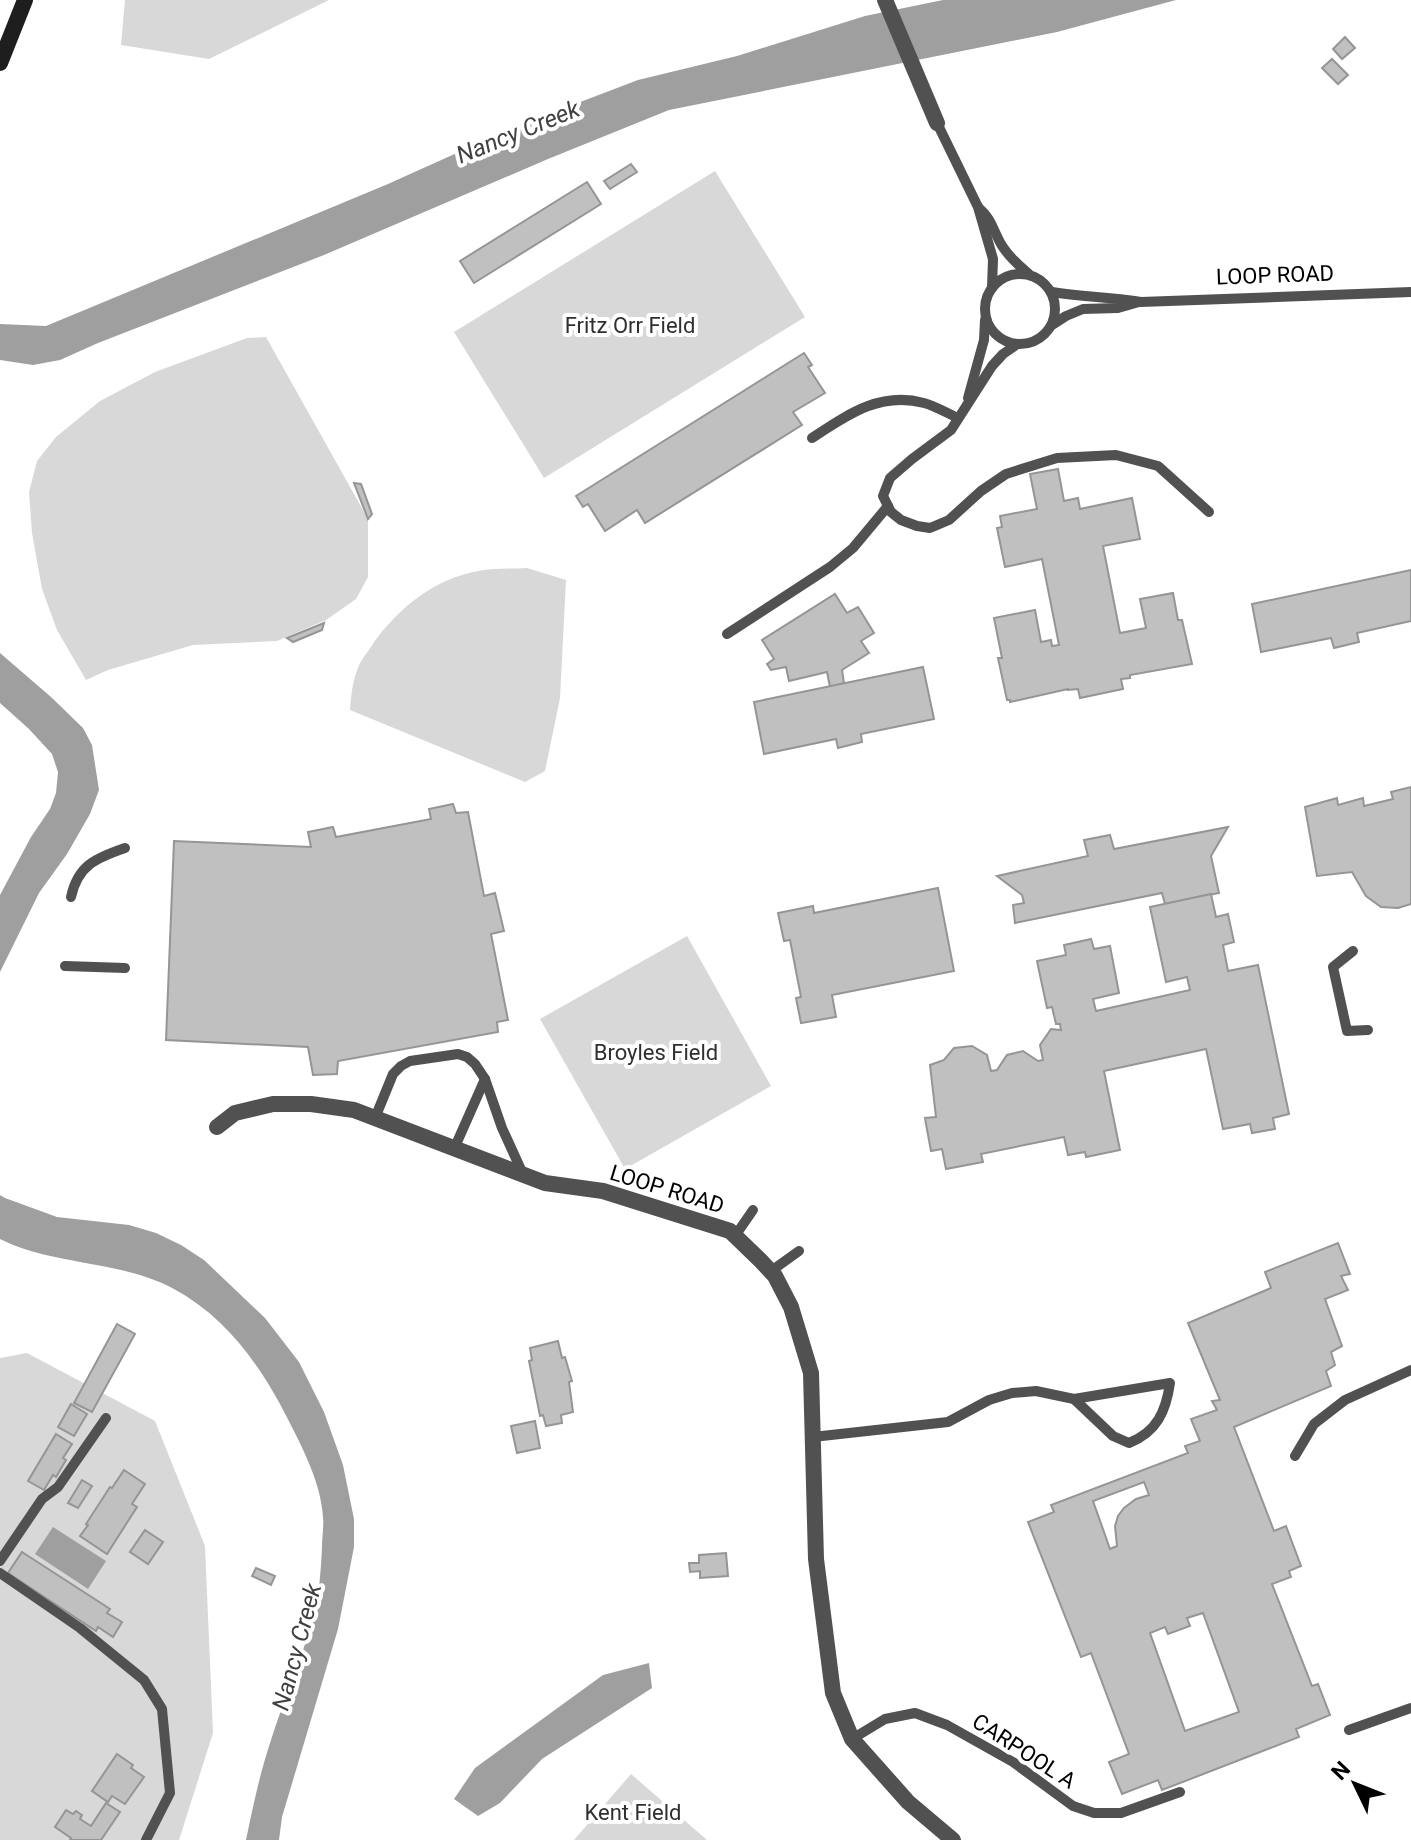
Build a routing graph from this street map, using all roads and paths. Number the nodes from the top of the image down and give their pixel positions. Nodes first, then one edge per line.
1 (25, 0) edge
2 (885, 0) edge
3 (0, 63) edge
4 (937, 123) joint
5 (978, 207) junction
6 (1031, 275) junction
7 (992, 288) junction
8 (1052, 292) junction
9 (1411, 292) edge
10 (1141, 302) junction
11 (985, 315) junction
12 (1052, 325) junction
13 (1016, 345) junction
14 (966, 407) junction
15 (958, 418) junction
16 (812, 438) dead end
17 (888, 506) junction
18 (1209, 512) dead end
19 (727, 634) dead end
20 (125, 848) dead end
21 (71, 897) dead end
22 (1353, 951) dead end
23 (65, 966) dead end
24 (125, 968) dead end
25 (1368, 1030) dead end
26 (485, 1079) junction
27 (375, 1118) junction
28 (217, 1127) dead end
29 (454, 1149) junction
30 (524, 1176) junction
31 (753, 1210) dead end
32 (735, 1236) junction
33 (799, 1251) dead end
34 (771, 1271) junction
35 (1411, 1370) edge
36 (1074, 1399) junction
37 (106, 1418) dead end
38 (813, 1437) junction
39 (1295, 1456) dead end
40 (0, 1561) edge
41 (0, 1573) edge
42 (1411, 1708) edge
43 (1349, 1730) dead end
44 (852, 1739) junction
45 (1180, 1792) dead end
46 (146, 1840) edge
47 (953, 1840) edge

1 - 3 street
2 - 4 street
4 - 5 lane
5 - 6 lane
5 - 7 lane
6 - 7 lane
6 - 8 lane
7 - 11 lane
8 - 10 lane, LOOP ROAD
8 - 12 lane
9 - 10 lane, LOOP ROAD
10 - 12 lane, LOOP ROAD
11 - 13 lane
11 - 14 lane
12 - 13 lane
13 - 14 lane
14 - 15 lane
15 - 16 lane
15 - 17 lane
17 - 18 lane
17 - 19 lane
20 - 21 lane
22 - 25 lane
23 - 24 lane
26 - 27 lane
26 - 29 lane
26 - 30 lane
27 - 28 street, LOOP ROAD
27 - 29 street, LOOP ROAD
29 - 30 street, LOOP ROAD
30 - 32 street, LOOP ROAD
31 - 32 lane
32 - 34 street, LOOP ROAD
33 - 34 lane
34 - 38 street, LOOP ROAD
35 - 39 lane
36 - 36 lane
36 - 38 lane
37 - 40 lane
38 - 44 street, LOOP ROAD
41 - 46 lane
42 - 43 lane
44 - 45 lane, CARPOOL A
44 - 47 street, LOOP ROAD

